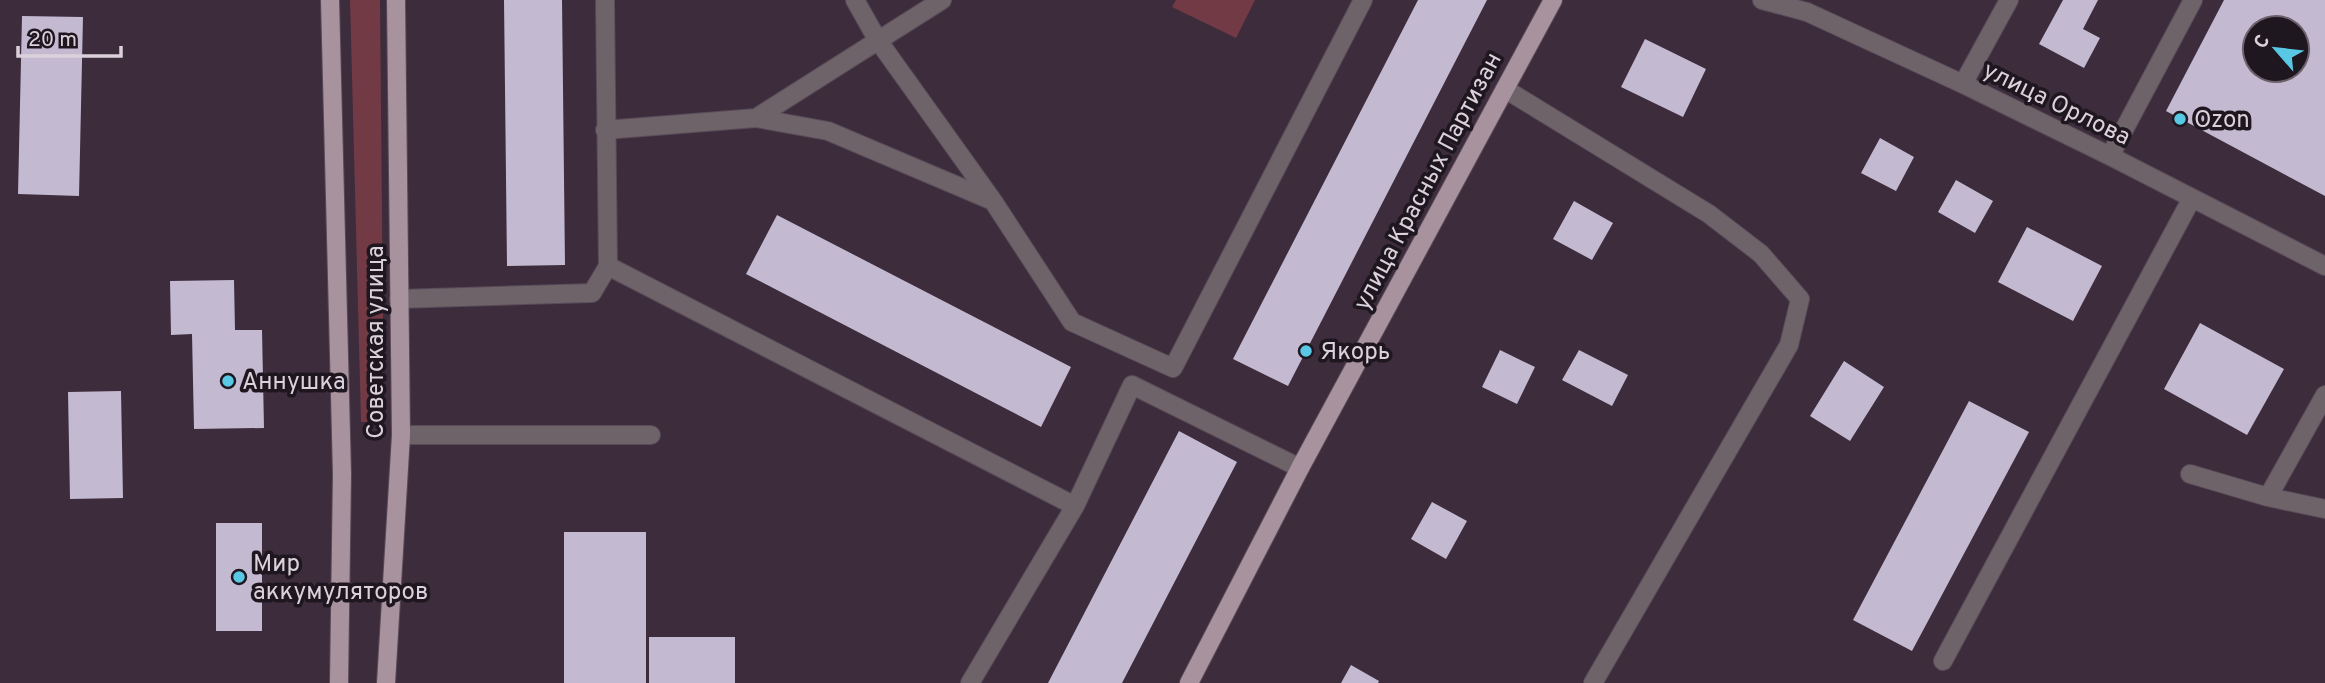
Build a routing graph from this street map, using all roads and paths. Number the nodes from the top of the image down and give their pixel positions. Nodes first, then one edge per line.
1 (330, 0) edge
2 (396, 0) edge
3 (605, 0) edge
4 (855, 0) edge
5 (942, 0) edge
6 (1363, 0) edge
7 (1553, 0) edge
8 (1762, 0) edge
9 (2009, 0) edge
10 (2193, 0) edge
11 (877, 39) junction
12 (1963, 84) junction
13 (1504, 89) junction
14 (756, 118) junction
15 (605, 130) junction
16 (2110, 156) junction
17 (2192, 198) junction
18 (993, 201) junction
19 (608, 266) junction
20 (2325, 266) edge
21 (399, 299) junction
22 (2325, 395) edge
23 (401, 435) junction
24 (651, 435) dead end
25 (1300, 468) junction
26 (2190, 474) dead end
27 (2268, 497) junction
28 (1075, 506) junction
29 (2325, 509) edge
30 (1942, 661) dead end
31 (339, 683) edge
32 (386, 683) edge
33 (970, 683) edge
34 (1189, 683) edge
35 (1593, 683) edge

1 - 31 main road, Советская улица
2 - 21 main road, Советская улица
3 - 15 street
4 - 11 street
5 - 11 street
6 - 18 street
7 - 13 main road, улица Красных Партизан
8 - 12 street, улица Орлова
9 - 12 street
10 - 16 street
11 - 14 street
11 - 18 street
12 - 16 street, улица Орлова
13 - 25 main road, улица Красных Партизан
13 - 35 street
14 - 15 street
14 - 18 street
15 - 19 street
16 - 17 street, улица Орлова
17 - 20 street, улица Орлова
17 - 30 street
19 - 21 street
19 - 28 street
21 - 23 main road, Советская улица
22 - 27 street
23 - 24 street
23 - 32 main road, Советская улица
25 - 28 street
25 - 34 main road, улица Красных Партизан
26 - 27 street
27 - 29 street
28 - 33 street

